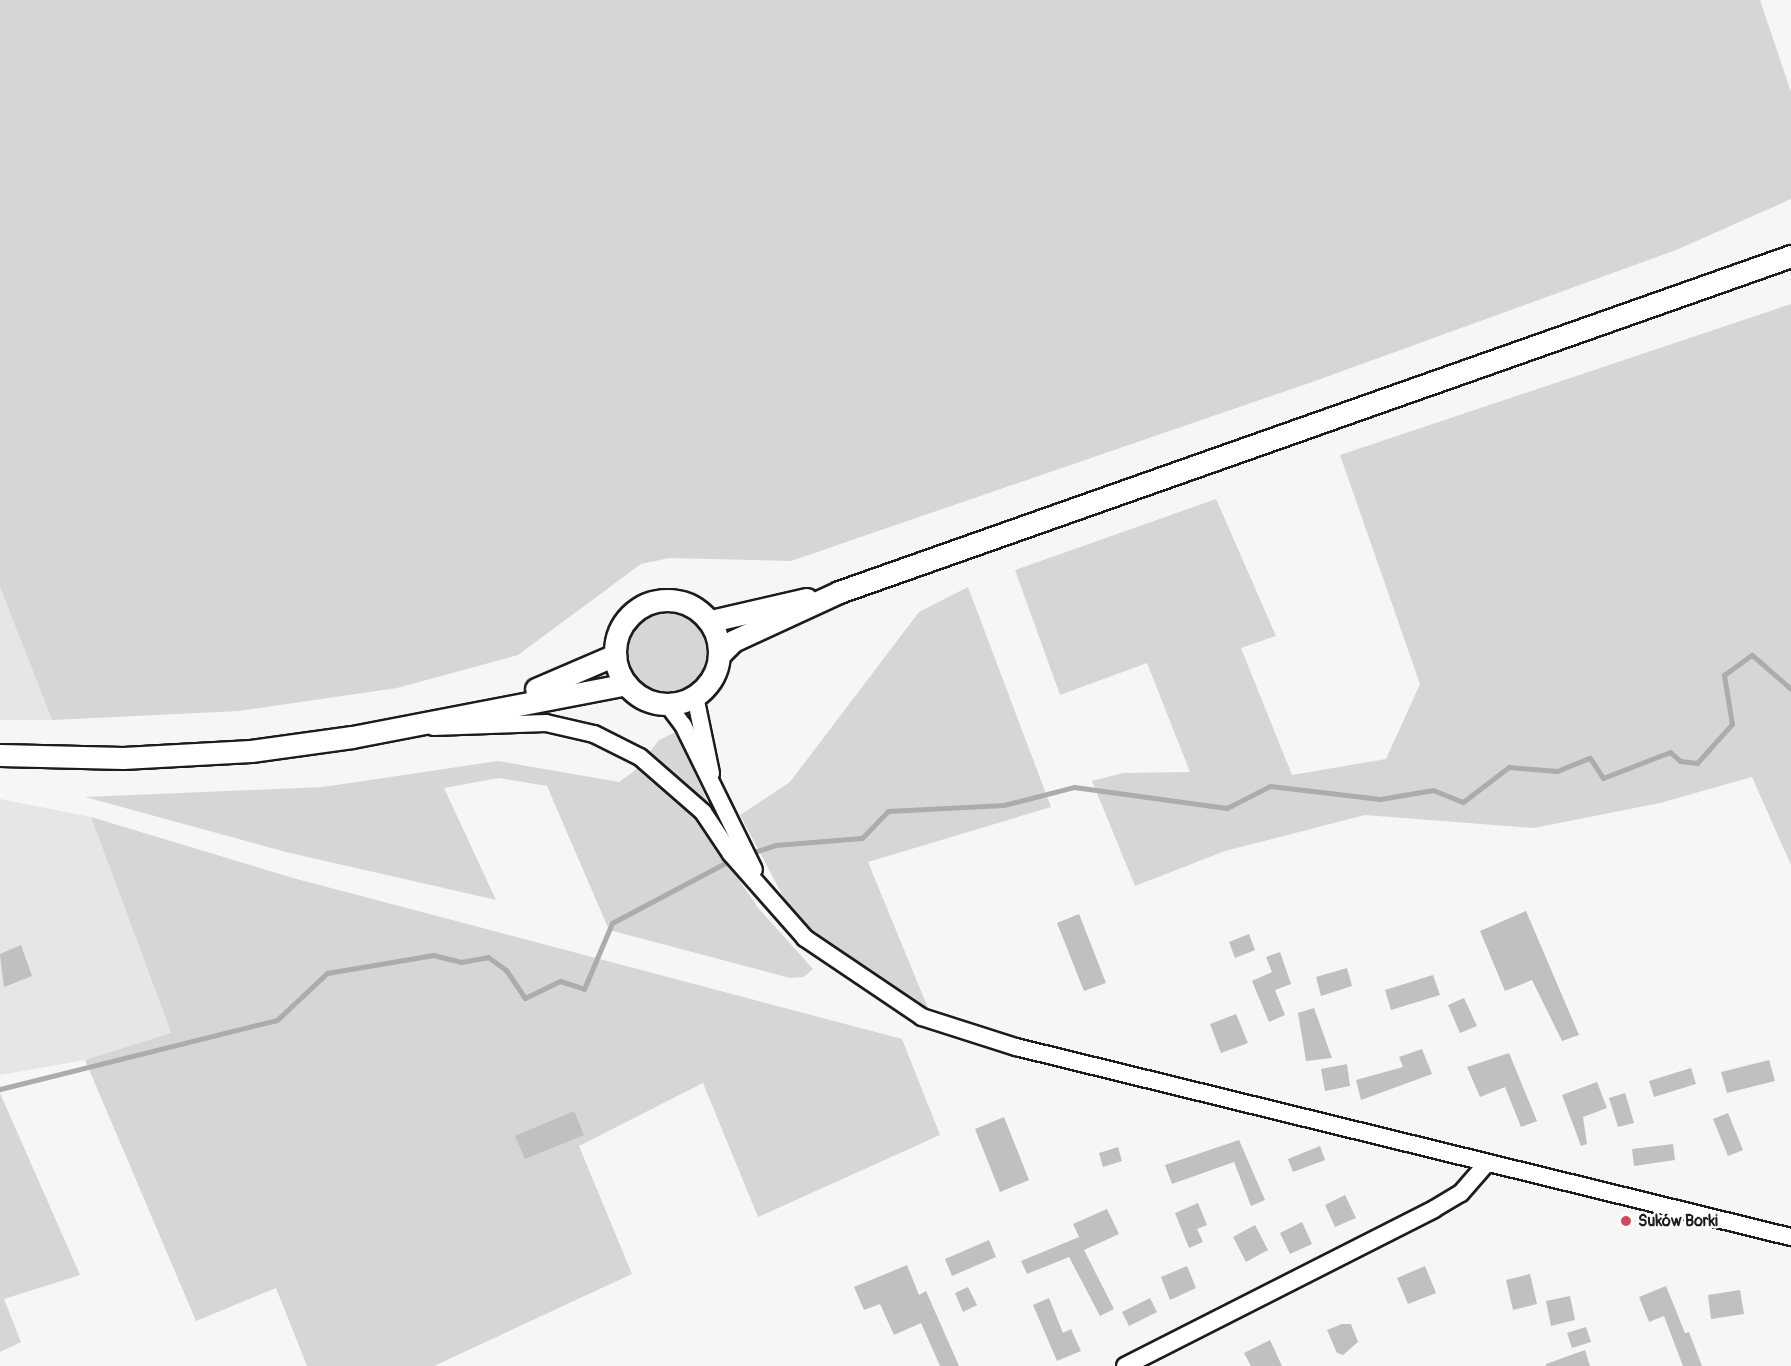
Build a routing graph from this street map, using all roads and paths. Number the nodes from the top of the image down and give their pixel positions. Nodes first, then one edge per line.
1 (1791, 256) edge
2 (839, 592) junction
3 (711, 621) junction
4 (720, 654) junction
5 (615, 655) junction
6 (626, 684) junction
7 (696, 696) junction
8 (667, 704) junction
9 (490, 708) junction
10 (410, 726) junction
11 (0, 755) edge
12 (714, 785) junction
13 (741, 856) junction
14 (1485, 1165) junction
15 (1791, 1237) edge
16 (1125, 1366) edge

1 - 2 main road
2 - 3 main road
2 - 4 main road
3 - 4 main road
3 - 5 main road
4 - 7 main road
5 - 6 main road
5 - 9 main road
6 - 8 main road
6 - 9 main road
7 - 8 main road
7 - 12 street
8 - 12 street
9 - 10 main road
10 - 11 main road
10 - 13 street
12 - 13 street
13 - 14 street
14 - 15 street
14 - 16 street

